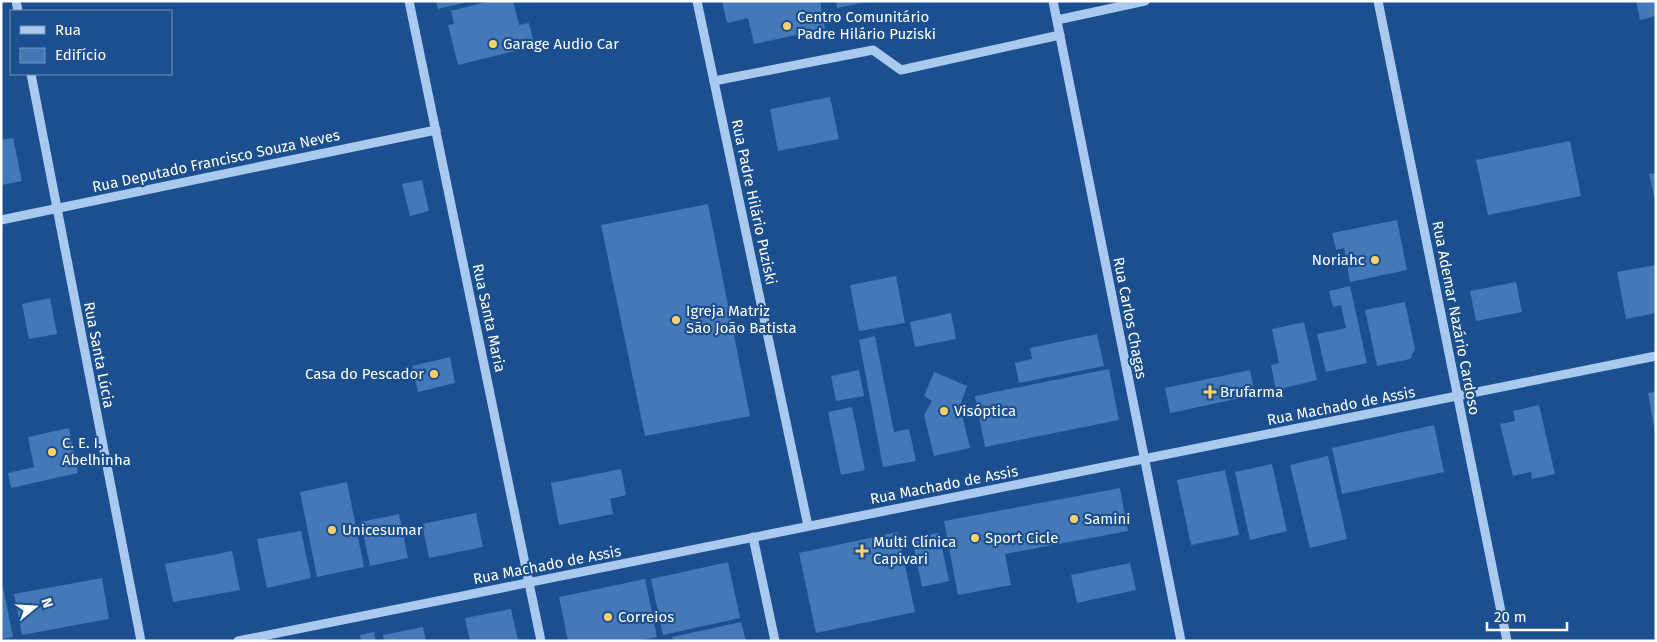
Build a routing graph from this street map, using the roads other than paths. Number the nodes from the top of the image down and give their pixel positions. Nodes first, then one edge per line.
1 (409, 1) edge
2 (697, 1) edge
3 (1053, 1) edge
4 (1144, 1) edge
5 (1378, 1) edge
6 (1057, 20) junction
7 (1060, 35) junction
8 (31, 75) edge
9 (714, 81) junction
10 (436, 130) junction
11 (57, 208) junction
12 (1, 220) edge
13 (1656, 356) edge
14 (1458, 396) junction
15 (1144, 459) junction
16 (808, 526) junction
17 (753, 538) junction
18 (529, 582) junction
19 (141, 641) edge
20 (238, 641) edge
21 (541, 641) edge
22 (775, 641) edge
23 (1181, 641) edge
24 (1507, 641) edge

1 - 10 street, Rua Santa Maria
2 - 9 street, Rua Padre Hilário Puziski
3 - 6 street, Rua Carlos Chagas
4 - 6 street
5 - 14 street, Rua Ademar Nazário Cardoso
6 - 7 street, Rua Carlos Chagas
7 - 9 street
7 - 15 street, Rua Carlos Chagas
8 - 11 street, Rua Santa Lúcia
9 - 16 street, Rua Padre Hilário Puziski
10 - 11 street, Rua Deputado Francisco Souza Neves
10 - 18 street, Rua Santa Maria
11 - 12 street, Rua Deputado Francisco Souza Neves
11 - 19 street, Rua Santa Lúcia
13 - 14 street, Rua Machado de Assis
14 - 15 street, Rua Machado de Assis
14 - 24 street, Rua Ademar Nazário Cardoso
15 - 16 street, Rua Machado de Assis
15 - 23 street, Rua Carlos Chagas
16 - 17 street, Rua Machado de Assis
17 - 18 street, Rua Machado de Assis
17 - 22 street
18 - 20 street, Rua Machado de Assis
18 - 21 street, Rua Santa Maria

